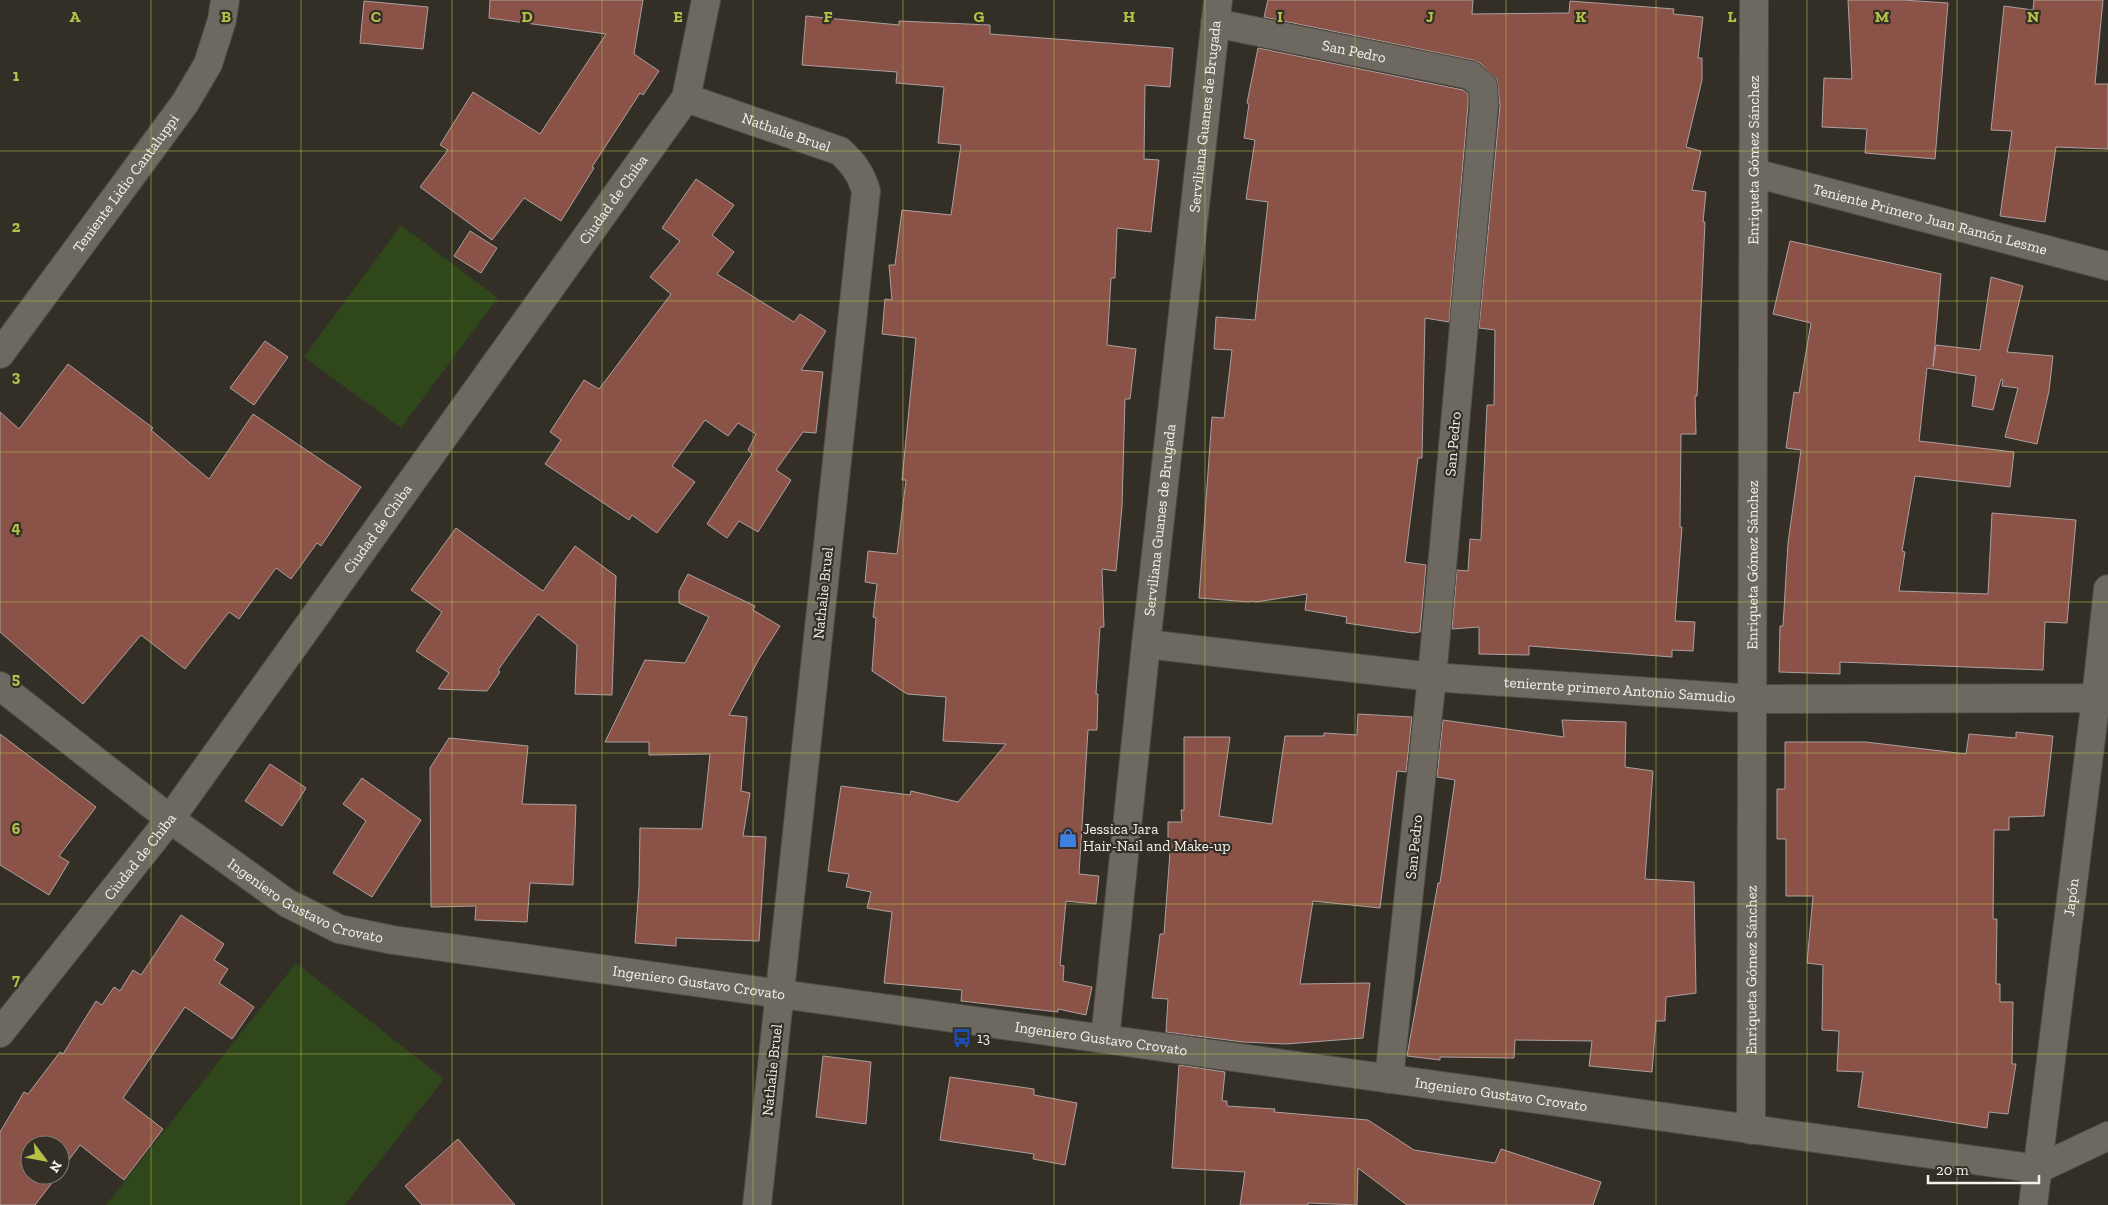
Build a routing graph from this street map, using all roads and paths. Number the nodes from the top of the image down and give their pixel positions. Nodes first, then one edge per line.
1 (226, 0) edge
2 (706, 0) edge
3 (1754, 0) edge
4 (1216, 11) edge
5 (686, 98) junction
6 (1754, 173) junction
7 (2108, 266) edge
8 (0, 354) edge
9 (2108, 589) edge
10 (1146, 644) junction
11 (1432, 677) junction
12 (0, 686) edge
13 (2102, 695) edge
14 (1754, 699) junction
15 (170, 820) junction
16 (780, 994) junction
17 (0, 1033) edge
18 (1105, 1039) junction
19 (1389, 1079) junction
20 (1751, 1130) junction
21 (2108, 1136) edge
22 (2038, 1169) junction
23 (757, 1205) edge
24 (2033, 1205) edge

1 - 8 street, Teniente Lidio Cantaluppi
2 - 5 street, Ciudad de Chiba
3 - 6 street, Enriqueta Gómez Sánchez
4 - 10 street, Serviliana Guanes de Brugada
4 - 11 street, San Pedro
5 - 15 street, Ciudad de Chiba
5 - 16 street, Nathalie Bruel
6 - 7 street, Teniente Primero Juan Ramón Lesme
6 - 14 street, Enriqueta Gómez Sánchez
9 - 13 street, Japón
10 - 11 street, teniernte primero Antonio Samudio
10 - 18 street, Serviliana Guanes de Brugada
11 - 14 street, teniernte primero Antonio Samudio
11 - 19 street, San Pedro
12 - 15 street, Ingeniero Gustavo Crovato
13 - 14 street, teniernte primero Antonio Samudio
13 - 22 street, Japón
14 - 20 street, Enriqueta Gómez Sánchez
15 - 16 street, Ingeniero Gustavo Crovato
15 - 17 street, Ciudad de Chiba
16 - 18 street, Ingeniero Gustavo Crovato
16 - 23 street, Nathalie Bruel
18 - 19 street, Ingeniero Gustavo Crovato
19 - 20 street, Ingeniero Gustavo Crovato
20 - 22 street, Ingeniero Gustavo Crovato
21 - 22 street
22 - 24 street, Japón

